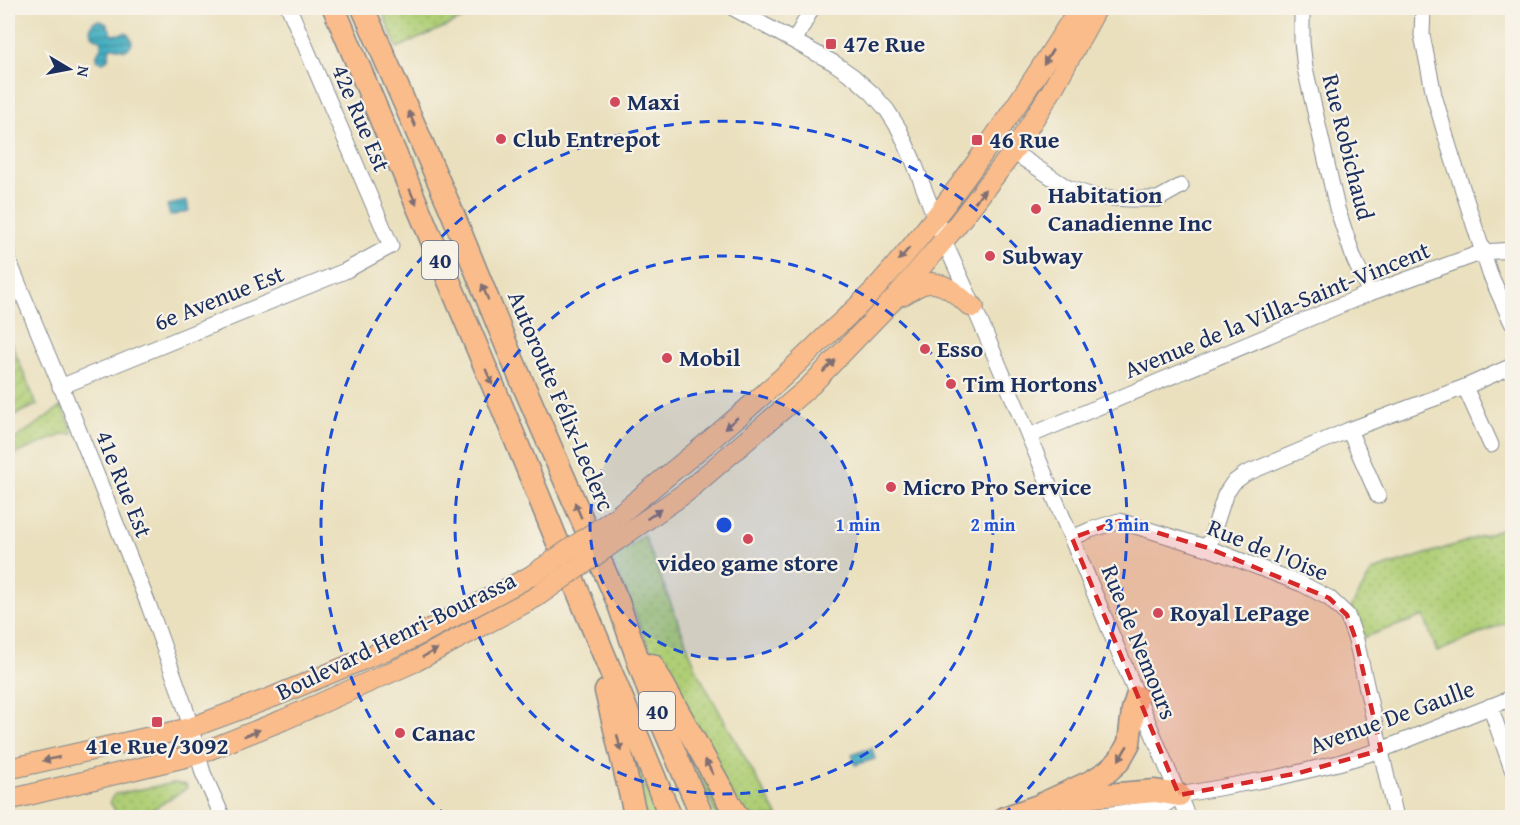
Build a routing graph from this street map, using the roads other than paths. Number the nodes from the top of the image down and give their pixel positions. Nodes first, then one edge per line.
1 (289, 8) edge
2 (334, 8) edge
3 (363, 8) edge
4 (733, 8) edge
5 (813, 8) edge
6 (1079, 8) edge
7 (1097, 8) edge
8 (1302, 8) edge
9 (1423, 8) edge
10 (795, 40) junction
11 (1013, 152) junction
12 (1181, 186) dead end
13 (936, 218) junction
14 (944, 241) junction
15 (391, 246) joint
16 (1512, 250) edge
17 (1483, 252) junction
18 (8, 259) edge
19 (1370, 293) junction
20 (893, 300) junction
21 (974, 307) junction
22 (1512, 323) edge
23 (1512, 366) edge
24 (60, 387) junction
25 (1465, 387) junction
26 (1349, 430) junction
27 (1029, 436) junction
28 (1491, 445) dead end
29 (1378, 495) dead end
30 (619, 527) junction
31 (1072, 538) junction
32 (1208, 548) junction
33 (618, 602) junction
34 (591, 625) junction
35 (1137, 697) junction
36 (1512, 698) edge
37 (1490, 706) junction
38 (190, 728) junction
39 (1381, 750) junction
40 (198, 754) junction
41 (8, 769) edge
42 (1512, 769) edge
43 (1179, 795) junction
44 (8, 800) edge
45 (1038, 806) junction
46 (223, 818) edge
47 (636, 818) edge
48 (671, 818) edge
49 (703, 818) edge
50 (738, 818) edge
51 (1004, 818) edge
52 (1080, 818) edge
53 (1188, 818) edge
54 (1396, 818) edge

1 - 15 street, 42e Rue Est
2 -> 34 highway, 40
33 -> 3 highway, Autoroute Félix-Leclerc / 40
4 - 10 street, Rue de Nemours
5 - 10 street
6 -> 13 main road, Boulevard Henri-Bourassa
7 - 11 main road, Boulevard Henri-Bourassa
8 - 19 street, Rue Robichaud
9 - 17 street
10 - 13 street, Rue de Nemours
11 - 12 street
14 -> 11 main road, Boulevard Henri-Bourassa
13 - 14 street, Rue de Nemours
13 -> 30 main road, Boulevard Henri-Bourassa
14 - 20 main road, Boulevard Henri-Bourassa
14 - 21 street, Rue de Nemours
15 - 24 street, 6e Avenue Est
16 - 17 street, Avenue de la Villa-Saint-Vincent
17 - 19 street, Avenue de la Villa-Saint-Vincent
17 - 22 street
18 - 24 street, 41e Rue Est
19 - 27 street, Avenue de la Villa-Saint-Vincent
20 - 21 main road
30 -> 20 main road, Boulevard Henri-Bourassa
21 - 27 street, Rue de Nemours
23 - 25 street
24 - 38 street, 41e Rue Est
25 - 26 street
25 - 28 street
26 - 29 street
26 - 32 street
27 - 31 street, Rue de Nemours
30 - 38 main road, Boulevard Henri-Bourassa, bridge
40 -> 30 main road, Boulevard Henri-Bourassa, bridge
31 - 32 street, Rue de l'Oise
31 - 35 street, Rue de Nemours
32 - 39 street, Rue de l'Oise
33 - 49 highway, Autoroute Félix-Leclerc / 40
50 -> 33 highway
34 -> 47 highway
34 - 48 highway, 40
35 - 43 street, Rue de Nemours
35 -> 45 highway
36 - 37 street, Avenue De Gaulle
37 - 39 street, Avenue De Gaulle
37 - 42 street
38 - 40 street, 41e Rue Est
38 -> 41 main road, Boulevard Henri-Bourassa
39 - 43 street, Avenue De Gaulle
39 - 54 street, Rue de l'Oise
40 - 44 main road, Boulevard Henri-Bourassa
40 - 46 street, 41e Rue Est
43 - 45 highway
43 - 52 street, Avenue De Gaulle
43 - 53 street, Rue de Nemours
45 - 51 highway

